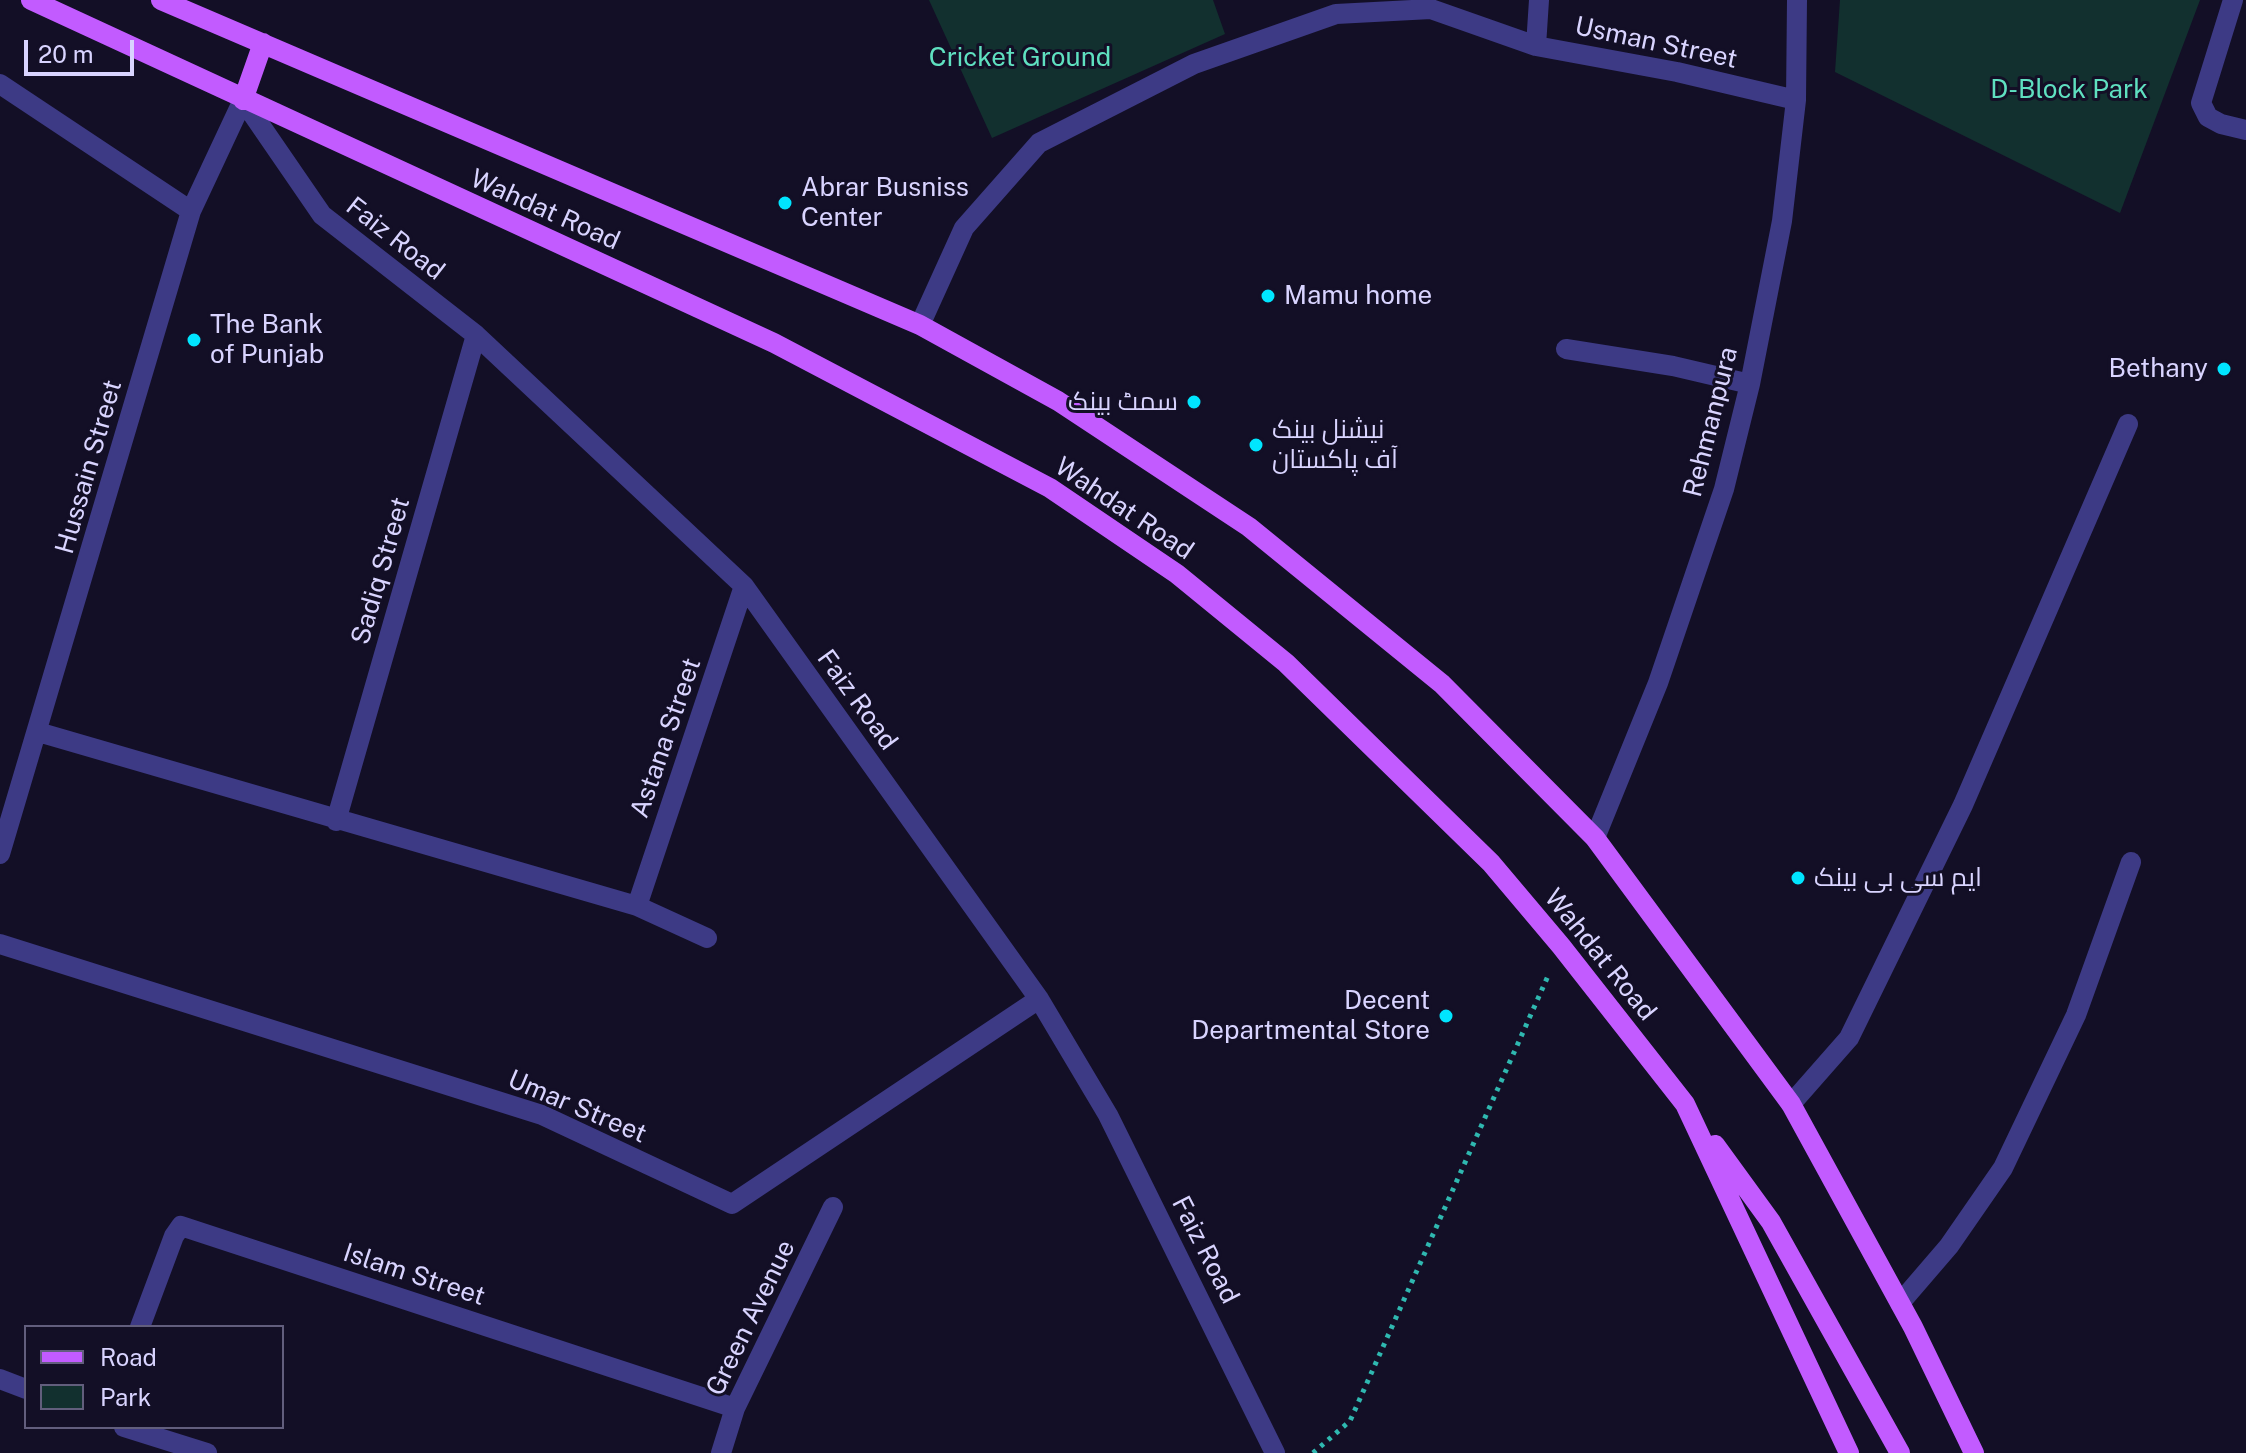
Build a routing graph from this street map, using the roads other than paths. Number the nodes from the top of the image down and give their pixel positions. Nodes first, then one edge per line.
1 (31, 0) edge
2 (161, 0) edge
3 (1539, 0) edge
4 (1797, 0) edge
5 (2233, 0) edge
6 (263, 43) junction
7 (1536, 46) junction
8 (0, 84) edge
9 (243, 100) junction
10 (1796, 100) junction
11 (2246, 130) edge
12 (191, 211) junction
13 (920, 325) junction
14 (476, 335) junction
15 (1566, 349) dead end
16 (1750, 384) junction
17 (2128, 424) dead end
18 (744, 586) junction
19 (38, 732) junction
20 (336, 821) junction
21 (1595, 838) junction
22 (0, 854) edge
23 (2131, 862) dead end
24 (637, 906) junction
25 (707, 938) dead end
26 (0, 944) edge
27 (1039, 999) junction
28 (1685, 1104) junction
29 (1791, 1104) junction
30 (833, 1207) dead end
31 (1900, 1303) junction
32 (141, 1325) edge
33 (0, 1379) edge
34 (24, 1388) edge
35 (735, 1408) junction
36 (130, 1429) edge
37 (207, 1453) edge
38 (721, 1453) edge
39 (1275, 1453) edge
40 (1849, 1453) edge
41 (1900, 1453) edge
42 (1974, 1453) edge

1 - 9 main road, Wahdat Road
2 - 6 main road, Wahdat Road
3 - 7 street
4 - 10 street, Rehmanpura
5 - 11 street
6 - 9 main road
6 - 13 main road, Wahdat Road
7 - 10 street, Usman Street
7 - 13 street, Usman Street
8 - 12 street
9 - 12 street, Hussain Street
9 - 14 street, Faiz Road
9 - 28 main road, Wahdat Road
10 - 16 street, Rehmanpura
12 - 19 street, Hussain Street
13 - 21 main road, Wahdat Road
14 - 18 street, Faiz Road
14 - 20 street, Sadiq Street
15 - 16 street
16 - 21 street, Rehmanpura
17 - 29 street
18 - 24 street, Astana Street
18 - 27 street, Faiz Road
19 - 20 street
19 - 22 street, Hussain Street
20 - 24 street
21 - 29 main road, Wahdat Road
23 - 31 street
24 - 25 street
26 - 27 street, Umar Street
27 - 39 street, Faiz Road
28 - 40 main road, Wahdat Road
28 - 41 main road
29 - 31 main road, Wahdat Road
30 - 35 street, Green Avenue
31 - 42 main road, Wahdat Road
32 - 35 street, Islam Street
33 - 34 street
35 - 38 street, Green Avenue
36 - 37 street

